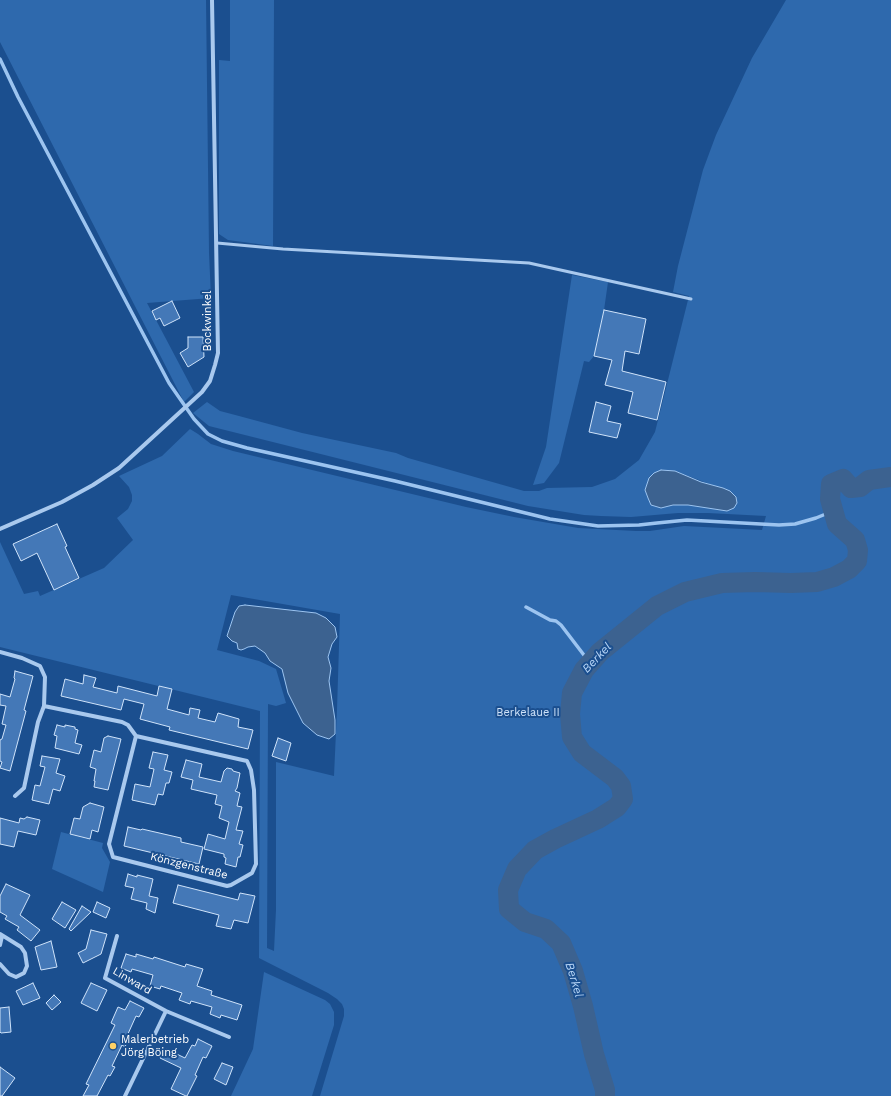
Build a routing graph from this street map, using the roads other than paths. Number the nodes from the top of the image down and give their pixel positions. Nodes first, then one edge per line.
1 (212, 0) edge
2 (217, 243) junction
3 (691, 299) dead end
4 (0, 529) edge
5 (0, 652) edge
6 (44, 706) junction
7 (136, 736) junction
8 (15, 796) dead end
9 (1, 935) edge
10 (117, 936) dead end
11 (0, 945) edge
12 (0, 964) edge
13 (166, 1011) junction
14 (229, 1037) dead end
15 (125, 1096) edge

1 - 2 street, Bockwinkel
2 - 3 lane
2 - 4 street, Bockwinkel
5 - 6 street
6 - 7 street
6 - 8 street
7 - 7 street, Könzgenstraße
9 - 11 street
9 - 12 street
10 - 13 street, Linward
13 - 14 street, Linward
13 - 15 street

